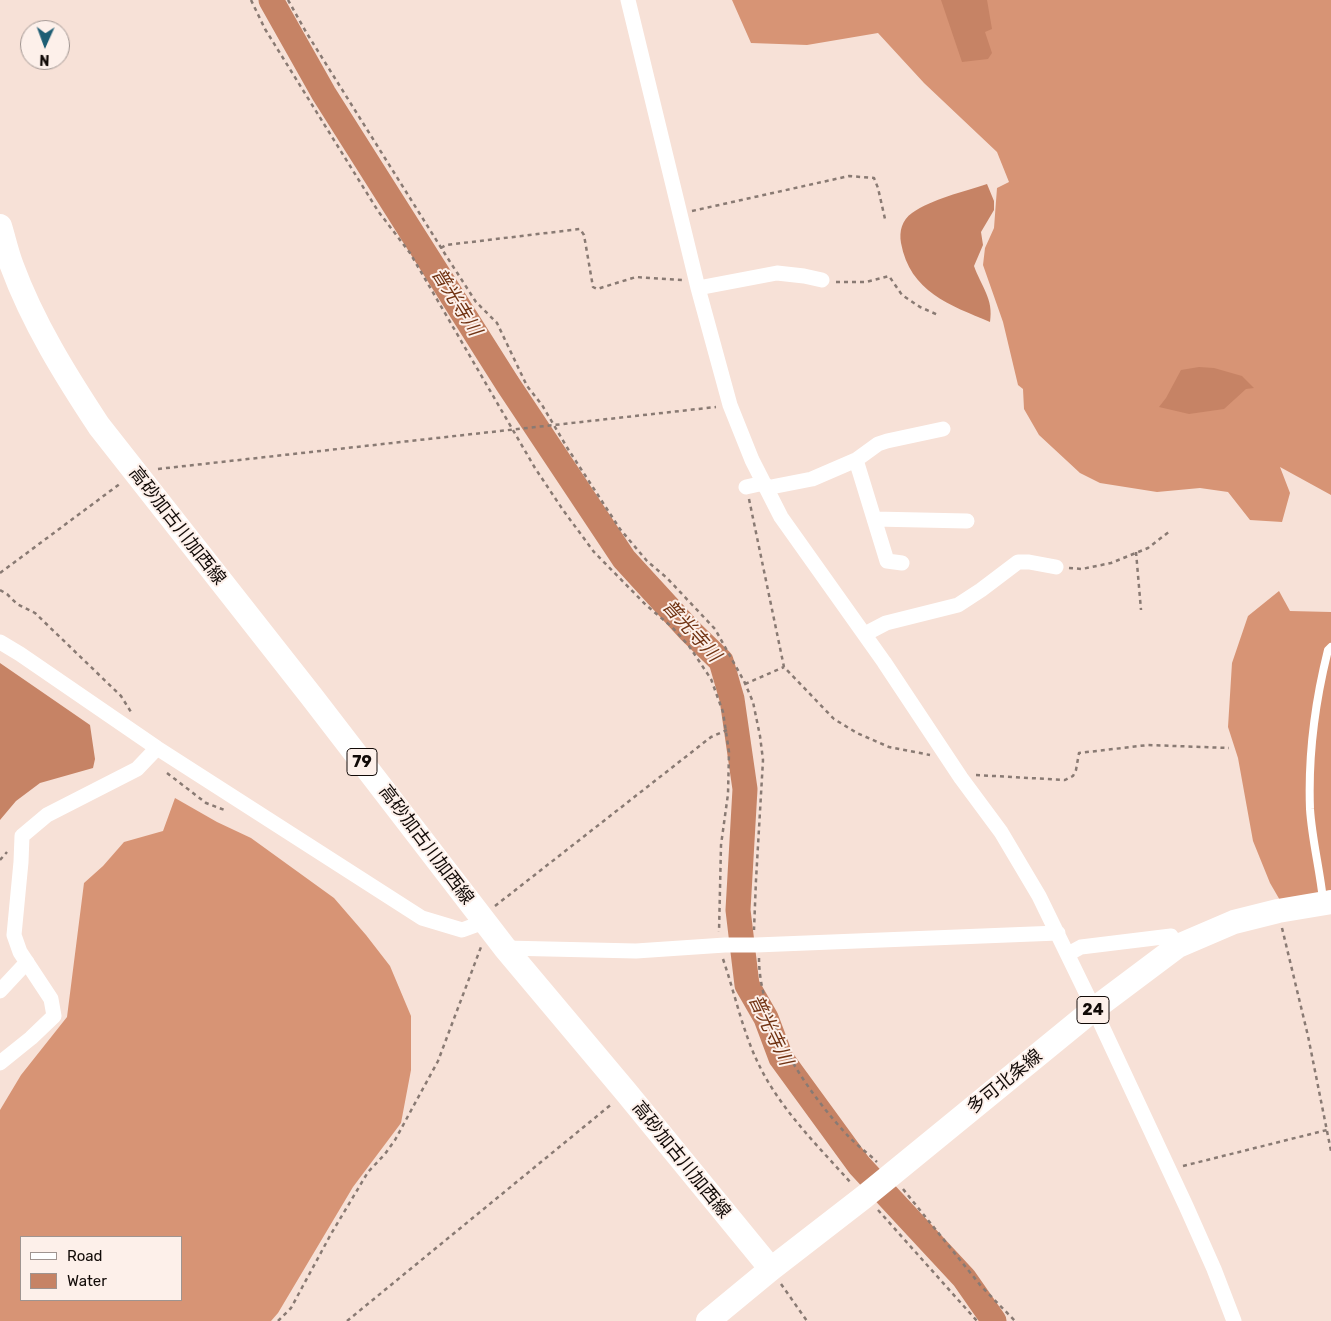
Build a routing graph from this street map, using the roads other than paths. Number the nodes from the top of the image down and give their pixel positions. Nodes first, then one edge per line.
1 (628, 0) edge
2 (0, 226) edge
3 (822, 280) road end
4 (697, 284) junction
5 (943, 429) dead end
6 (856, 460) junction
7 (765, 486) junction
8 (746, 488) road end
9 (874, 519) junction
10 (968, 520) dead end
11 (902, 562) dead end
12 (1056, 567) road end
13 (865, 634) junction
14 (0, 642) edge
15 (1331, 646) edge
16 (157, 748) junction
17 (1327, 902) edge
18 (491, 930) junction
19 (1058, 933) junction
20 (1178, 946) junction
21 (1068, 954) junction
22 (26, 962) junction
23 (0, 990) edge
24 (1094, 1009) junction
25 (0, 1063) edge
26 (770, 1269) junction
27 (708, 1321) edge
28 (1234, 1321) edge

1 - 4 street
2 - 18 main road, 高砂加古川加西線 / 79
3 - 4 street
4 - 7 street
5 - 6 street
6 - 7 street
6 - 9 street
7 - 8 street
7 - 13 street
9 - 10 street
9 - 11 street
12 - 13 street
13 - 19 street
14 - 16 street
15 - 17 lane
16 - 18 street
16 - 22 street
17 - 20 main road, 多可北条線 / 24
18 - 19 street
18 - 26 main road, 高砂加古川加西線 / 79
19 - 21 street
20 - 21 street
20 - 24 main road, 多可北条線 / 24
21 - 24 street
22 - 23 street
22 - 25 street
24 - 26 main road, 多可北条線 / 24
24 - 28 street
26 - 27 main road, 多可北条線 / 24

